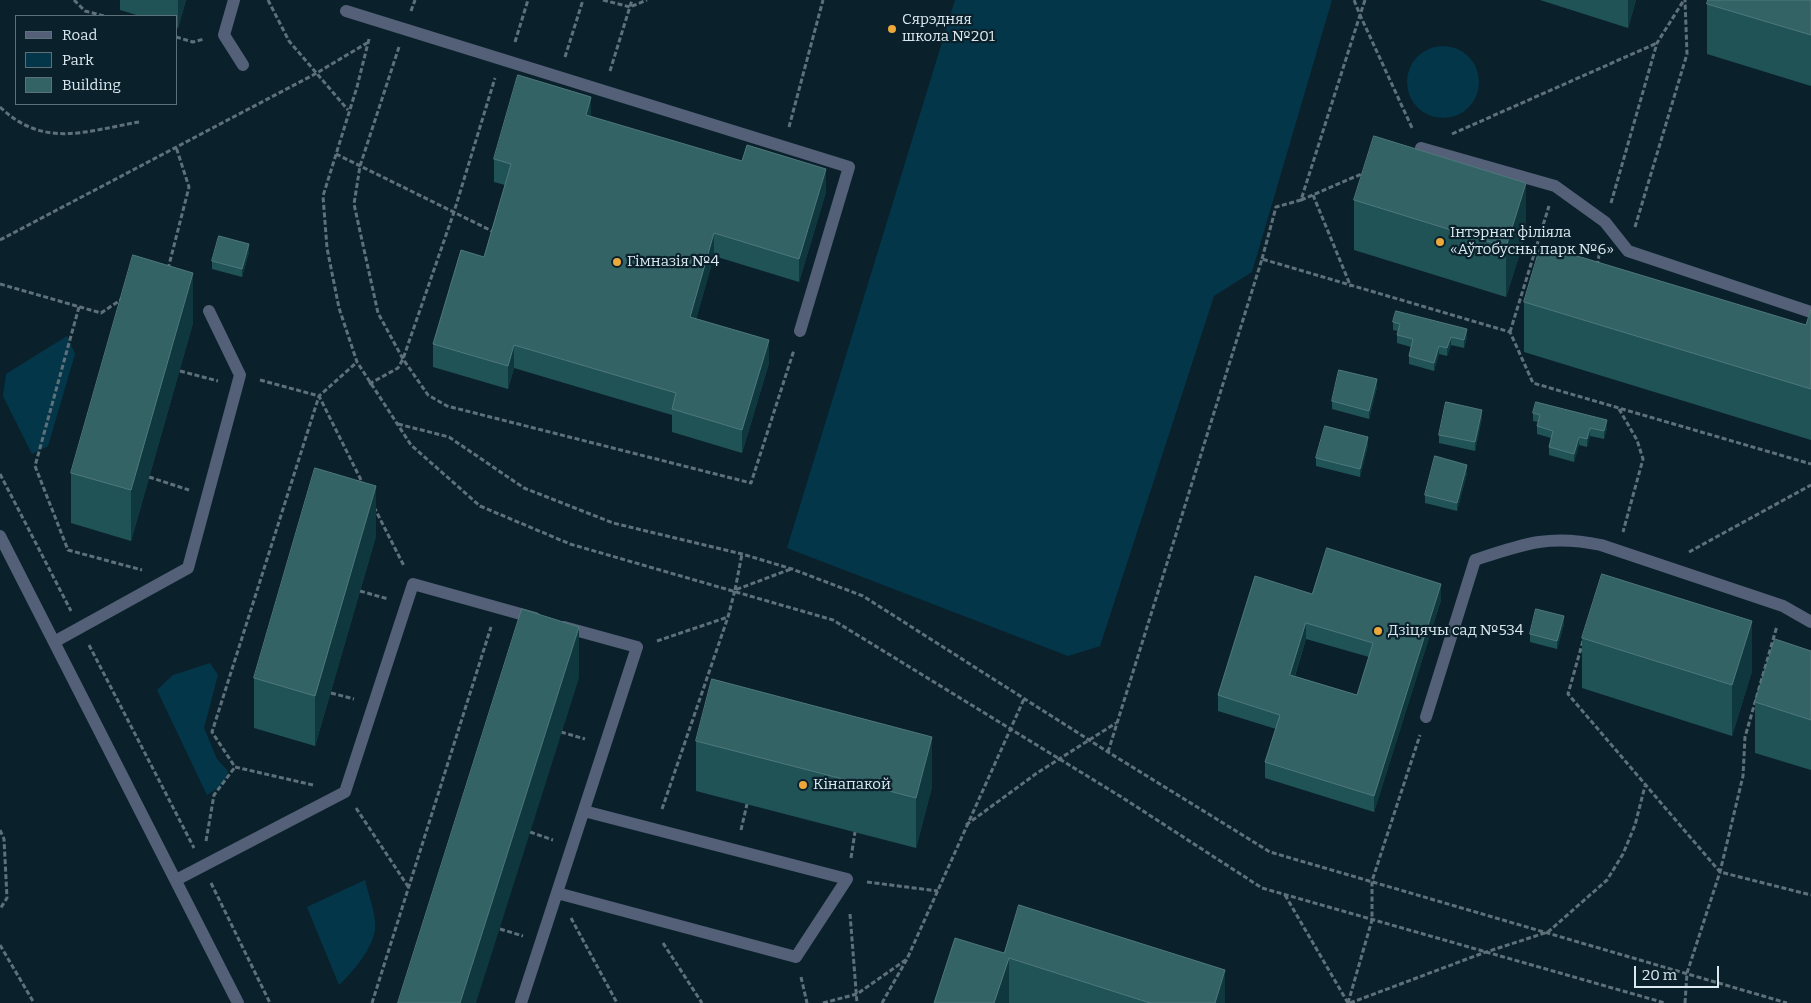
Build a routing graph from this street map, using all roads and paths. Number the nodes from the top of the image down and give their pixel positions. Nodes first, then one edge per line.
1 (74, 0) edge
2 (234, 0) edge
3 (268, 0) edge
4 (415, 0) edge
5 (528, 0) edge
6 (583, 0) edge
7 (603, 0) edge
8 (632, 0) edge
9 (647, 0) edge
10 (823, 0) edge
11 (1354, 0) edge
12 (1365, 0) edge
13 (1685, 0) edge
14 (630, 7) junction
15 (346, 10) dead end
16 (100, 15) edge
17 (1360, 15) junction
18 (405, 28) junction
19 (224, 34) junction
20 (178, 38) edge
21 (1657, 43) junction
22 (505, 59) junction
23 (244, 66) dead end
24 (314, 74) junction
25 (560, 76) junction
26 (604, 90) junction
27 (0, 107) edge
28 (348, 110) junction
29 (139, 122) dead end
30 (176, 147) junction
31 (784, 147) junction
32 (1422, 148) junction
33 (336, 154) junction
34 (360, 166) junction
35 (1367, 172) edge
36 (1555, 186) junction
37 (1313, 195) junction
38 (1301, 200) junction
39 (454, 212) junction
40 (1606, 222) junction
41 (498, 234) edge
42 (0, 240) edge
43 (1628, 251) junction
44 (1262, 259) junction
45 (1596, 271) edge
46 (166, 277) edge
47 (0, 284) edge
48 (1351, 287) junction
49 (123, 298) edge
50 (79, 307) junction
51 (209, 311) dead end
52 (1811, 312) edge
53 (800, 331) joint
54 (1510, 332) junction
55 (403, 359) junction
56 (357, 362) junction
57 (180, 371) dead end
58 (269, 383) dead end
59 (369, 384) junction
60 (237, 386) junction
61 (318, 396) junction
62 (1619, 408) junction
63 (396, 423) junction
64 (1811, 464) edge
65 (0, 474) edge
66 (150, 477) dead end
67 (1811, 485) edge
68 (366, 490) edge
69 (208, 496) junction
70 (370, 499) edge
71 (0, 536) edge
72 (1618, 551) junction
73 (742, 554) junction
74 (1664, 566) junction
75 (792, 568) junction
76 (170, 578) junction
77 (413, 584) junction
78 (735, 590) junction
79 (360, 591) edge
80 (407, 604) junction
81 (1783, 606) junction
82 (497, 608) junction
83 (728, 617) junction
84 (1811, 622) edge
85 (80, 628) junction
86 (1584, 638) edge
87 (663, 639) dead end
88 (54, 642) junction
89 (1024, 699) junction
90 (1426, 717) joint
91 (1117, 722) junction
92 (1011, 729) junction
93 (1088, 740) junction
94 (1108, 752) junction
95 (1059, 759) junction
96 (235, 767) junction
97 (1645, 785) junction
98 (345, 792) junction
99 (747, 804) dead end
100 (584, 811) junction
101 (966, 825) junction
102 (656, 829) junction
103 (0, 830) edge
104 (855, 832) dead end
105 (735, 850) junction
106 (202, 865) junction
107 (1720, 872) junction
108 (847, 879) junction
109 (176, 880) junction
110 (1372, 881) junction
111 (409, 888) junction
112 (938, 891) junction
113 (557, 893) junction
114 (1284, 894) junction
115 (1811, 895) edge
116 (0, 909) edge
117 (647, 917) junction
118 (1372, 920) junction
119 (1548, 932) junction
120 (0, 945) edge
121 (1483, 953) junction
122 (796, 956) junction
123 (907, 958) junction
124 (1687, 973) junction
125 (857, 994) junction
126 (34, 1003) edge
127 (238, 1003) edge
128 (270, 1003) edge
129 (372, 1003) edge
130 (521, 1003) edge
131 (617, 1003) edge
132 (702, 1003) edge
133 (807, 1003) edge
134 (823, 1003) edge
135 (858, 1003) edge
136 (882, 1003) edge
137 (1349, 1003) edge
138 (1665, 1003) edge
139 (1684, 1003) edge
140 (1787, 1003) edge

1 - 16 path
2 - 19 lane
3 - 24 path
4 - 18 path
5 - 22 path
6 - 25 path
7 - 14 path
8 - 14 path
9 - 14 path
10 - 31 path
11 - 17 path
12 - 17 path
13 - 21 path
13 - 43 path
14 - 26 path
15 - 18 lane
17 - 32 path
17 - 38 path
18 - 22 lane
18 - 34 path
19 - 20 path
19 - 23 lane
21 - 32 path
21 - 40 path
22 - 25 lane
22 - 39 path
24 - 28 path
24 - 28 path
24 - 30 path
25 - 26 lane
26 - 31 lane
27 - 29 path
28 - 33 path
30 - 42 path
30 - 46 path
31 - 53 lane
32 - 36 lane
33 - 34 path
33 - 56 path
34 - 39 path
34 - 55 path
35 - 37 path
36 - 40 lane
36 - 54 path
37 - 38 path
37 - 48 path
38 - 44 path
39 - 41 path
39 - 55 path
40 - 43 lane
40 - 45 path
43 - 52 lane
44 - 48 path
44 - 91 path
47 - 50 path
48 - 54 path
49 - 50 path
50 - 76 path
51 - 60 lane
53 - 55 path
54 - 62 path
55 - 59 path
56 - 59 path
56 - 61 path
57 - 60 path
58 - 61 path
59 - 63 path
60 - 69 lane
61 - 68 path
61 - 96 path
62 - 64 path
62 - 72 path
63 - 73 path
63 - 78 path
65 - 85 path
66 - 69 path
67 - 74 path
69 - 76 lane
70 - 77 path
71 - 88 lane
72 - 74 lane
72 - 90 lane
73 - 75 path
73 - 78 path
74 - 81 lane
75 - 78 path
75 - 89 path
76 - 85 lane
77 - 80 lane
77 - 82 lane
78 - 83 path
78 - 92 path
79 - 80 path
80 - 98 lane
81 - 84 lane
81 - 107 path
82 - 100 lane
82 - 111 path
83 - 87 path
83 - 102 path
85 - 88 lane
85 - 106 path
86 - 97 path
88 - 109 lane
89 - 92 path
89 - 93 path
90 - 110 path
91 - 93 path
91 - 94 path
92 - 95 path
92 - 101 path
93 - 94 path
93 - 95 path
94 - 110 path
95 - 101 path
95 - 114 path
96 - 98 path
96 - 106 path
97 - 107 path
97 - 119 path
98 - 106 lane
98 - 111 path
99 - 105 path
100 - 102 lane
100 - 113 lane
101 - 112 path
102 - 105 lane
103 - 116 path
104 - 108 path
105 - 108 lane
106 - 109 lane
106 - 128 path
107 - 115 path
107 - 124 path
108 - 112 path
108 - 122 lane
108 - 125 path
109 - 127 lane
110 - 118 path
110 - 119 path
111 - 129 path
112 - 123 path
113 - 117 lane
113 - 130 lane
113 - 131 path
114 - 118 path
114 - 137 path
117 - 122 lane
117 - 132 path
118 - 121 path
118 - 137 path
119 - 121 path
119 - 124 path
120 - 126 path
121 - 137 path
121 - 138 path
122 - 133 path
123 - 125 path
123 - 136 path
124 - 139 path
124 - 140 path
125 - 134 path
125 - 135 path

